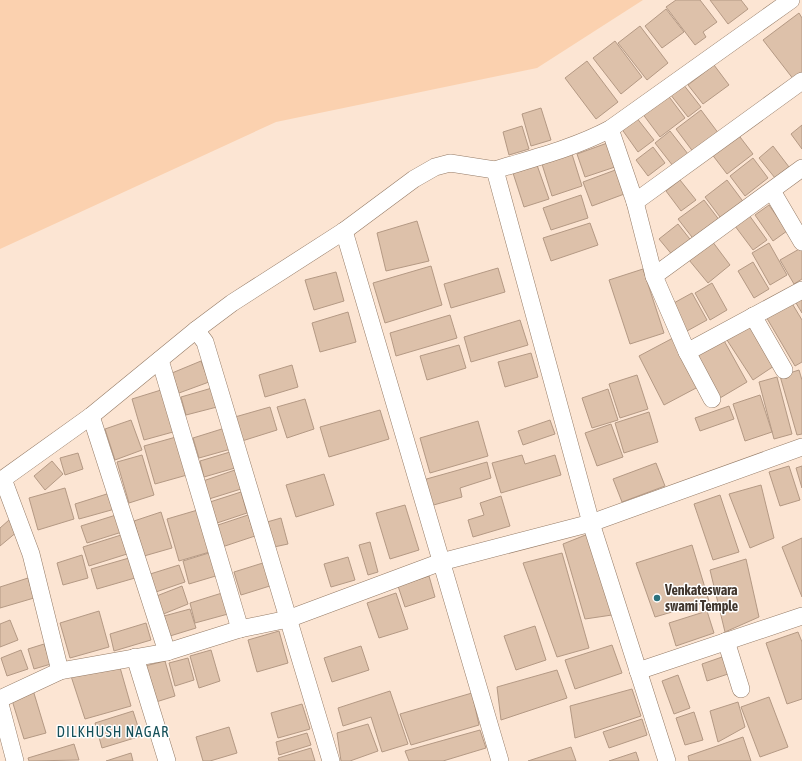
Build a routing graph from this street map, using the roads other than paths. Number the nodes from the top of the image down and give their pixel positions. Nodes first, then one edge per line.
1 (791, 0) edge
2 (798, 0) edge
3 (802, 5) edge
4 (802, 81) edge
5 (610, 129) junction
6 (802, 168) edge
7 (495, 170) junction
8 (772, 191) junction
9 (635, 202) junction
10 (344, 231) junction
11 (802, 242) edge
12 (654, 276) junction
13 (802, 290) edge
14 (753, 316) junction
15 (196, 330) junction
16 (687, 352) junction
17 (160, 360) junction
18 (784, 370) dead end
19 (712, 399) dead end
20 (91, 416) junction
21 (802, 447) edge
22 (1, 480) edge
23 (592, 523) junction
24 (441, 562) junction
25 (802, 616) edge
26 (288, 619) junction
27 (240, 629) junction
28 (726, 641) junction
29 (167, 652) junction
30 (136, 657) junction
31 (60, 671) junction
32 (638, 671) junction
33 (741, 689) dead end
34 (0, 699) edge
35 (0, 704) edge
36 (15, 761) edge
37 (166, 761) edge
38 (331, 761) edge
39 (500, 761) edge
40 (667, 761) edge

1 - 5 street
2 - 3 street
4 - 9 street
5 - 7 street
5 - 9 street
6 - 8 street
7 - 10 street
7 - 23 street
8 - 11 street
8 - 12 street
9 - 12 street
10 - 15 street
10 - 24 street
12 - 16 street
13 - 14 street
14 - 16 street
14 - 18 street
15 - 17 street
15 - 26 street
16 - 19 street
17 - 20 street
17 - 27 street
20 - 22 street
20 - 29 street
21 - 23 street
22 - 31 street
23 - 24 street
23 - 32 street
24 - 26 street
24 - 39 street
25 - 28 street
26 - 27 street
26 - 38 street
27 - 29 street
28 - 32 street
28 - 33 street
29 - 30 street
30 - 31 street
30 - 37 street
31 - 34 street
32 - 40 street
35 - 36 street

